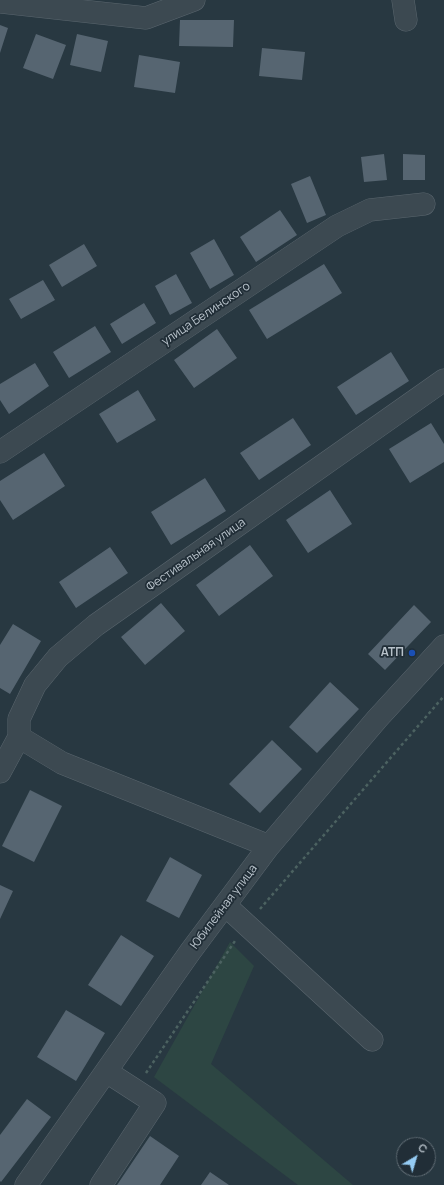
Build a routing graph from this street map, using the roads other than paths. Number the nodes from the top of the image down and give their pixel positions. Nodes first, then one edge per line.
1 (194, 0) edge
2 (0, 2) edge
3 (424, 204) dead end
4 (444, 380) edge
5 (2, 448) edge
6 (444, 646) edge
7 (18, 737) junction
8 (0, 772) edge
9 (269, 846) junction
10 (225, 905) junction
11 (372, 1040) dead end
12 (107, 1072) junction
13 (26, 1185) edge
14 (101, 1185) edge

1 - 2 street
3 - 5 street, улица Белинского
4 - 7 street, Фестивальная улица
6 - 9 street, Юбилейная улица
7 - 8 street, Фестивальная улица
7 - 9 street
9 - 10 street, Юбилейная улица
10 - 11 street
10 - 12 street, Юбилейная улица
12 - 13 street, Юбилейная улица
12 - 14 street

